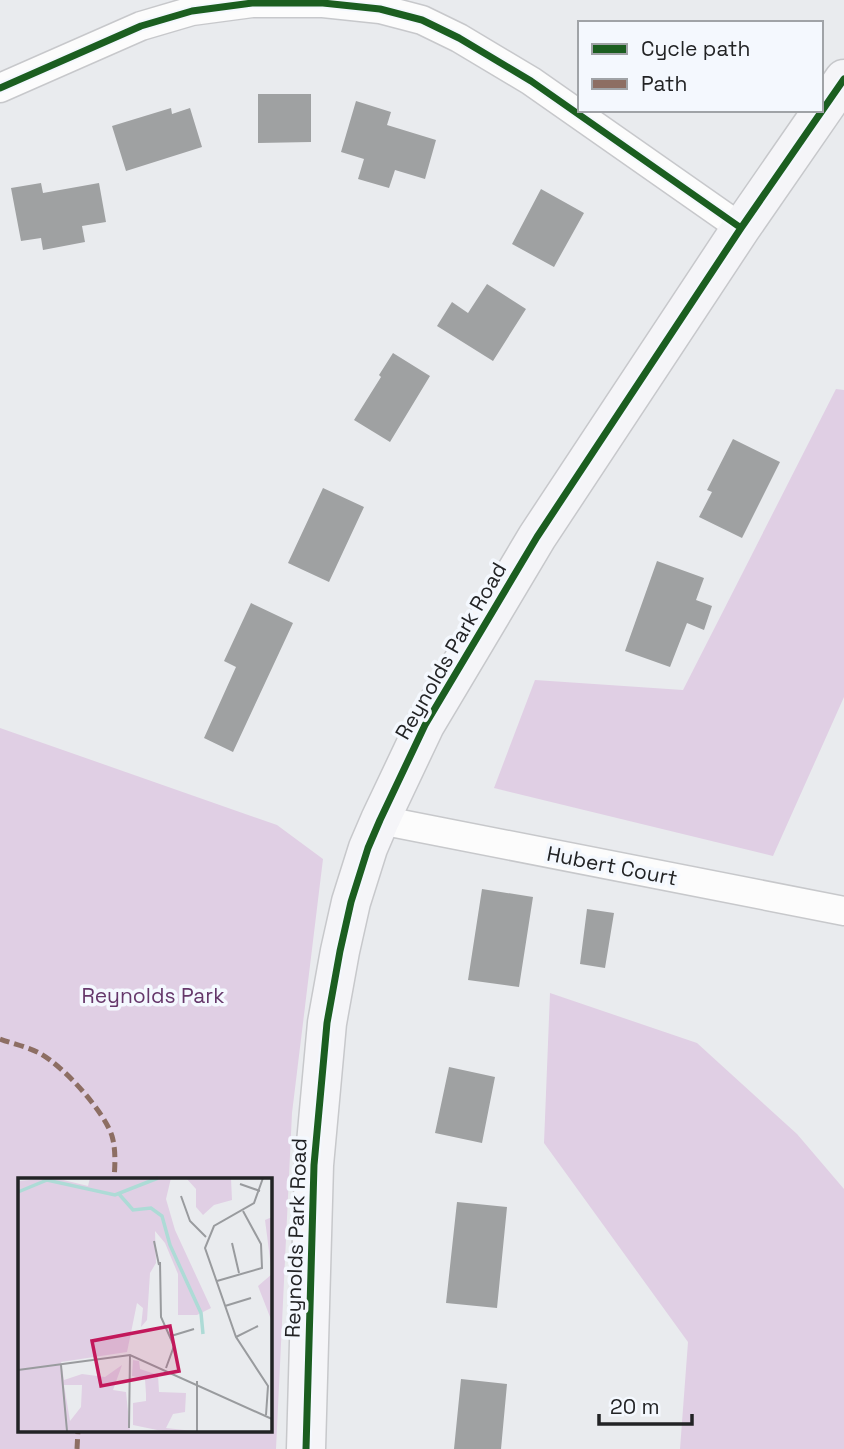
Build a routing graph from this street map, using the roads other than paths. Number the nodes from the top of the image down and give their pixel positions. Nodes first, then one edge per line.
1 (191, 5) edge
2 (844, 79) edge
3 (0, 88) edge
4 (823, 109) edge
5 (821, 112) edge
6 (741, 228) junction
7 (380, 820) junction
8 (844, 911) edge
9 (306, 1449) edge

1 - 3 street
1 - 6 street
2 - 4 main road, Reynolds Park Road
5 - 6 main road, Reynolds Park Road
6 - 7 main road, Reynolds Park Road
7 - 8 street, Hubert Court
7 - 9 main road, Reynolds Park Road

